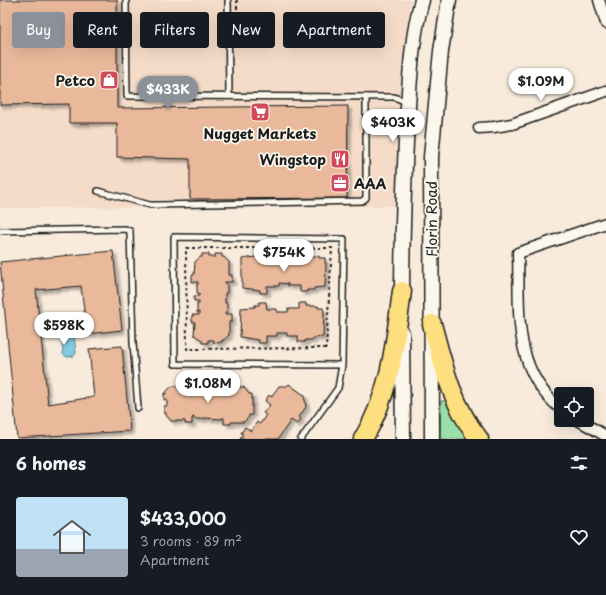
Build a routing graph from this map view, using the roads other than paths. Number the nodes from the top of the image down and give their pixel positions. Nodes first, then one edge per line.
1 (126, 0) edge
2 (228, 0) edge
3 (422, 0) edge
4 (449, 0) edge
5 (599, 0) edge
6 (606, 23) edge
7 (606, 91) edge
8 (229, 96) junction
9 (366, 97) junction
10 (408, 102) junction
11 (479, 128) dead end
12 (98, 190) dead end
13 (606, 223) edge
14 (0, 231) edge
15 (402, 291) junction
16 (432, 324) junction
17 (342, 365) junction
18 (554, 402) edge
19 (138, 408) dead end
20 (590, 427) edge
21 (606, 436) edge
22 (300, 439) edge
23 (363, 439) edge
24 (403, 439) edge
25 (432, 439) edge
26 (479, 439) edge

1 - 8 lane
2 - 8 lane
3 - 10 main road, Florin Road
4 - 16 main road, Florin Road
5 - 6 street
7 - 11 street
8 - 9 lane
9 - 10 lane
9 - 12 lane
10 - 15 main road, Florin Road
13 - 18 street
14 - 19 lane
15 - 23 highway
15 - 24 main road, Florin Road
16 - 25 main road, Florin Road
16 - 26 highway
17 - 17 lane
17 - 22 lane
20 - 21 street

